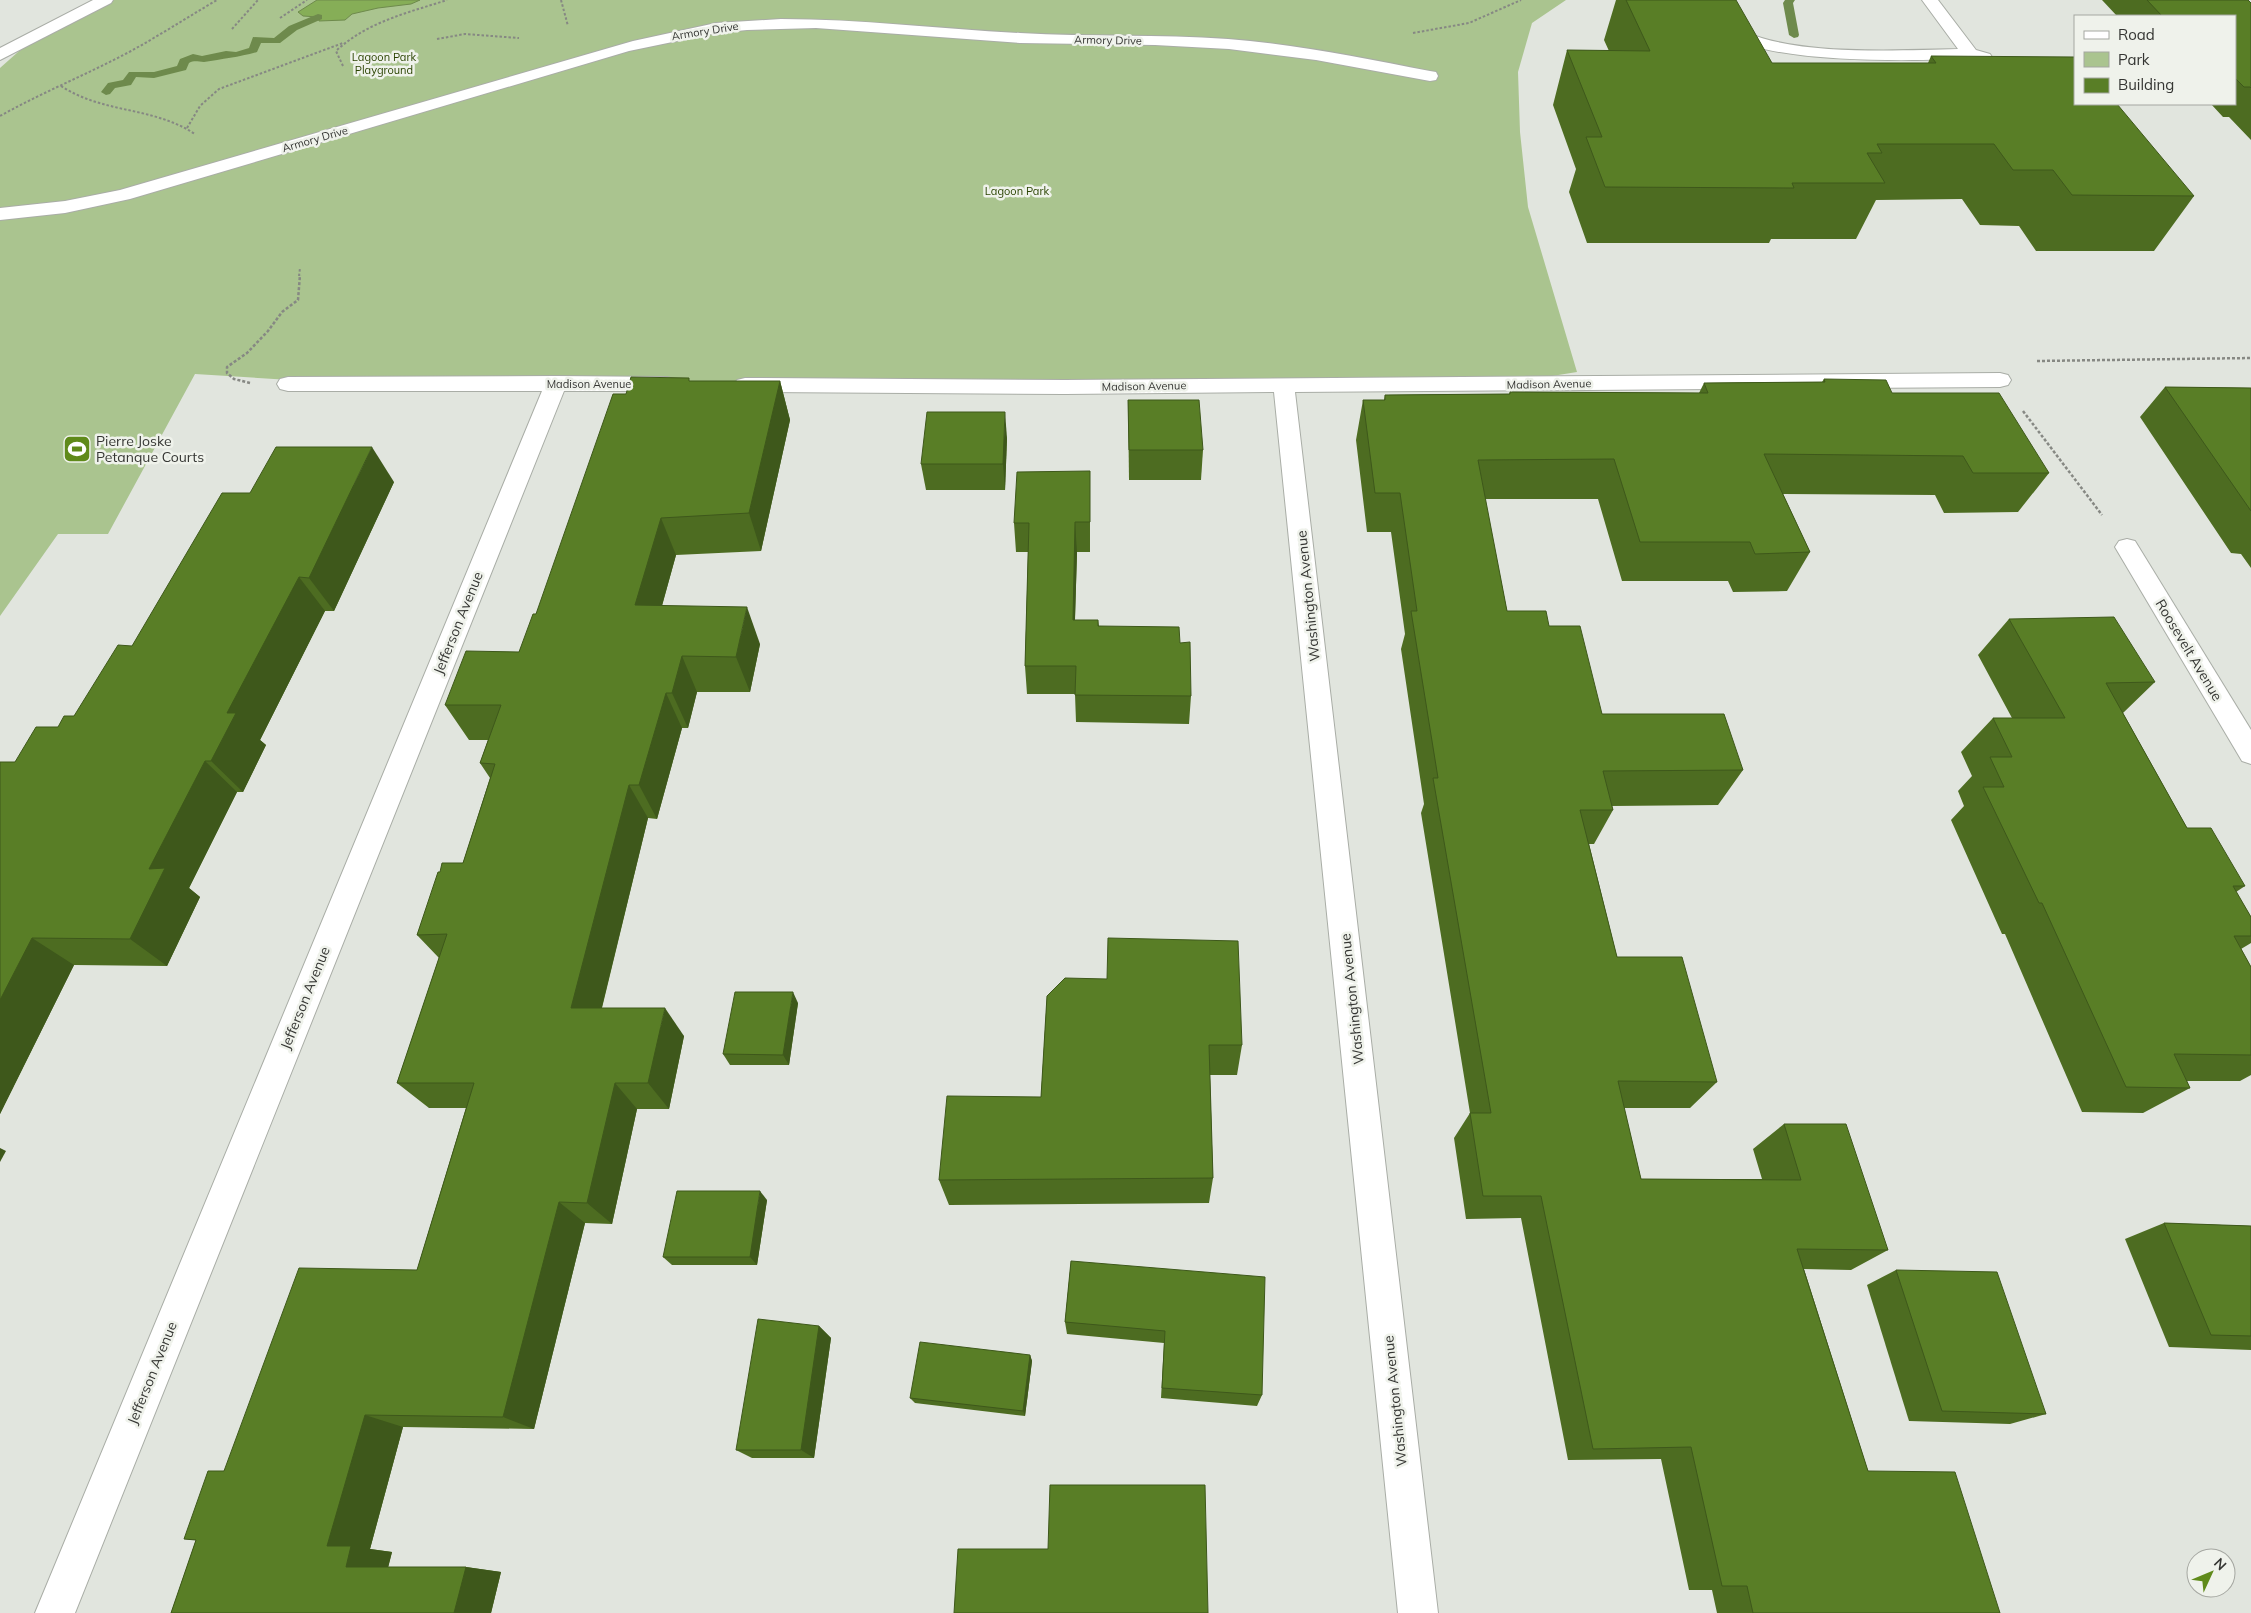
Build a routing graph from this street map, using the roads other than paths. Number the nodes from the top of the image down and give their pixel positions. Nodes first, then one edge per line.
1 (106, 0) edge
2 (1706, 0) edge
3 (1930, 0) edge
4 (36, 36) junction
5 (1970, 54) junction
6 (0, 55) edge
7 (1998, 60) edge
8 (0, 64) edge
9 (1430, 76) dead end
10 (0, 214) edge
11 (2000, 380) road end
12 (556, 383) junction
13 (288, 384) road end
14 (686, 384) edge
15 (726, 384) edge
16 (1284, 384) junction
17 (2127, 547) road end
18 (2251, 752) edge
19 (55, 1613) edge
20 (1418, 1613) edge

1 - 4 street
2 - 5 street
3 - 5 street
4 - 6 street
4 - 8 street
5 - 7 street
9 - 10 street, Armory Drive
11 - 16 street, Madison Avenue
12 - 13 street, Madison Avenue
12 - 14 street, Madison Avenue
12 - 19 street, Jefferson Avenue
15 - 16 street, Madison Avenue
16 - 20 street, Washington Avenue
17 - 18 street, Roosevelt Avenue

